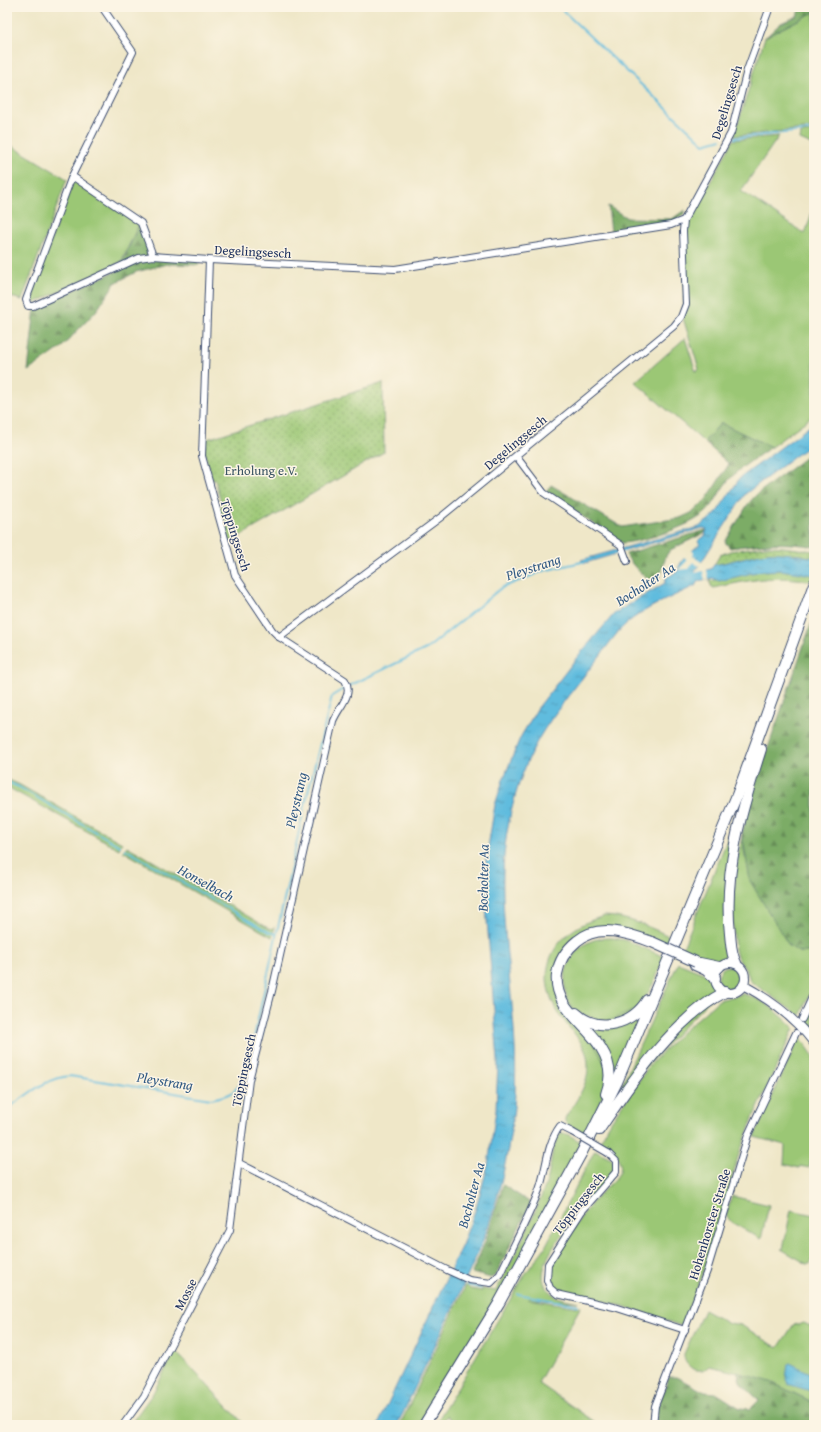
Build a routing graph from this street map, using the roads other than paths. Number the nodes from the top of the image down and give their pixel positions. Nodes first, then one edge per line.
1 (102, 7) edge
2 (770, 7) edge
3 (72, 176) junction
4 (684, 220) junction
5 (153, 256) junction
6 (209, 260) junction
7 (516, 456) junction
8 (627, 561) dead end
9 (814, 584) edge
10 (814, 602) edge
11 (805, 621) junction
12 (279, 637) junction
13 (765, 738) junction
14 (651, 944) junction
15 (668, 960) junction
16 (695, 963) junction
17 (736, 963) junction
18 (719, 966) junction
19 (715, 978) junction
20 (743, 985) junction
21 (725, 992) junction
22 (814, 993) edge
23 (802, 1019) dead end
24 (796, 1033) dead end
25 (814, 1043) edge
26 (594, 1137) junction
27 (582, 1152) junction
28 (239, 1163) junction
29 (684, 1330) junction
30 (123, 1425) edge
31 (424, 1425) edge
32 (430, 1425) edge
33 (653, 1425) edge

1 - 3 street, Degelingsesch
2 - 4 street, Degelingsesch
3 - 5 street
3 - 5 street, Degelingsesch
4 - 6 street, Degelingsesch
4 - 7 street, Degelingsesch
5 - 6 street, Degelingsesch
6 - 12 street, Töppingsesch
7 - 8 street
7 - 12 street, Degelingsesch
9 - 11 highway
10 - 11 highway
11 - 13 highway
11 - 15 highway
12 - 28 street, Töppingsesch
13 - 17 highway
13 - 26 highway
14 - 15 highway
14 - 16 highway, bridge
14 - 27 highway
15 - 27 highway
16 - 18 highway
16 - 19 highway
17 - 18 main road
17 - 20 main road
18 - 19 main road
19 - 21 main road
20 - 21 main road
20 - 25 main road
21 - 26 highway
22 - 23 street
24 - 29 street, Hohenhorster Straße
26 - 32 highway
27 - 31 highway
28 - 29 street, Töppingsesch, bridge
28 - 30 street, Mosse
29 - 33 street, Hohenhorster Straße

